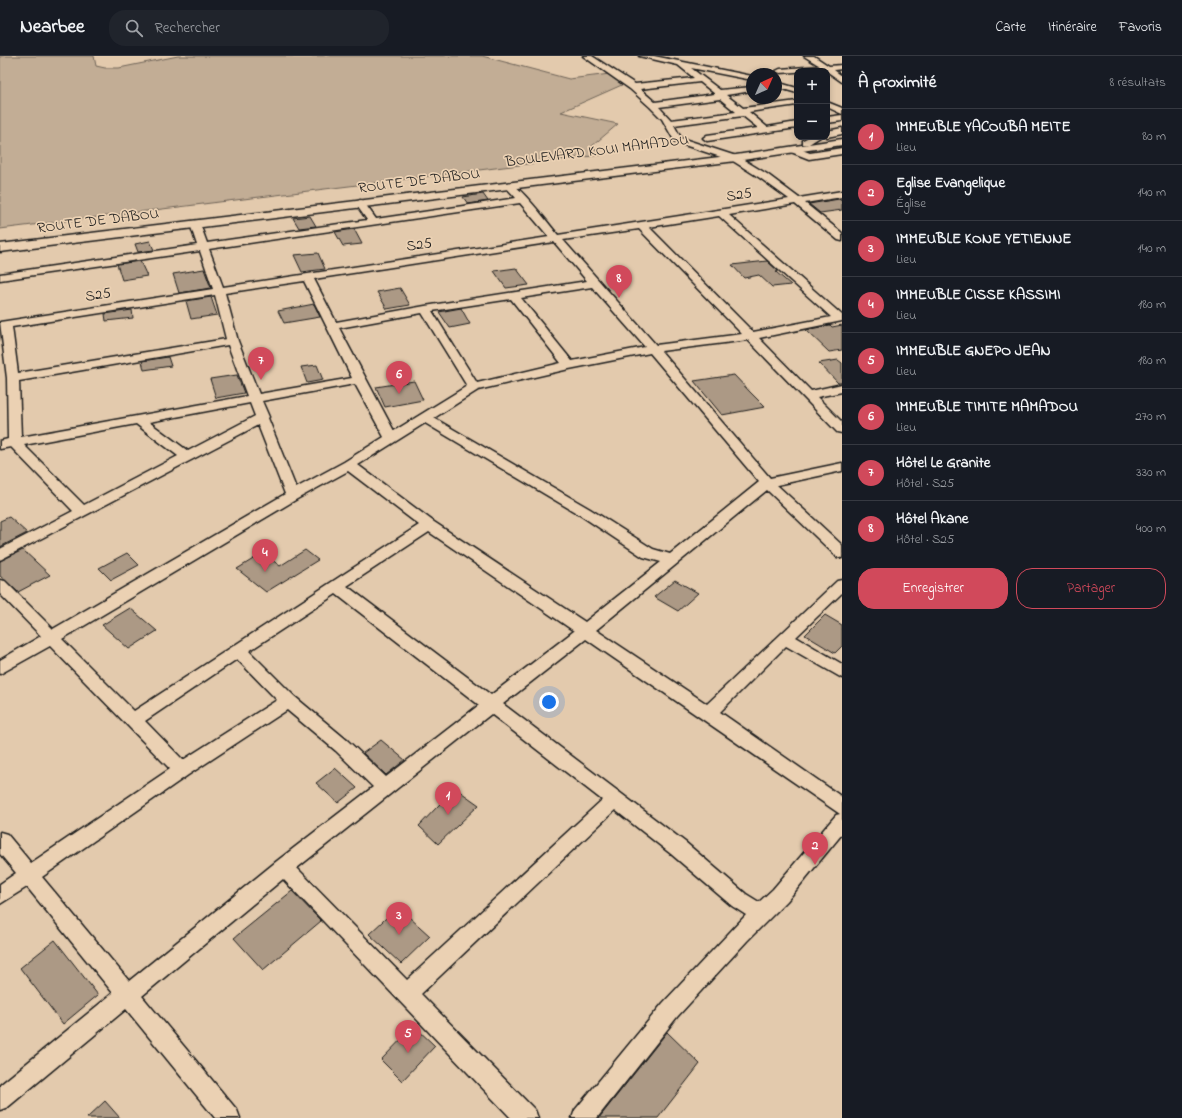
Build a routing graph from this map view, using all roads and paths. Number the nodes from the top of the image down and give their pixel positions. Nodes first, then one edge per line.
1 (588, 56) edge
2 (642, 56) edge
3 (808, 56) edge
4 (680, 63) junction
5 (842, 67) edge
6 (826, 68) joint
7 (794, 70) edge
8 (782, 71) edge
9 (830, 71) edge
10 (746, 77) edge
11 (699, 80) junction
12 (842, 80) edge
13 (782, 86) edge
14 (633, 87) junction
15 (746, 90) edge
16 (794, 90) edge
17 (720, 95) junction
18 (794, 103) edge
19 (653, 105) junction
20 (830, 105) edge
21 (842, 111) edge
22 (742, 112) junction
23 (842, 118) edge
24 (830, 120) edge
25 (669, 123) junction
26 (794, 125) edge
27 (765, 129) junction
28 (842, 131) edge
29 (830, 133) edge
30 (842, 137) edge
31 (707, 138) dead end
32 (811, 142) edge
33 (842, 142) edge
34 (842, 147) edge
35 (794, 150) junction
36 (842, 151) edge
37 (722, 152) junction
38 (736, 158) junction
39 (510, 186) junction
40 (841, 195) edge
41 (524, 200) junction
42 (794, 200) junction
43 (360, 203) junction
44 (720, 212) junction
45 (373, 222) junction
46 (195, 224) junction
47 (641, 225) junction
48 (842, 238) edge
49 (557, 239) junction
50 (0, 241) edge
51 (203, 247) junction
52 (0, 248) edge
53 (307, 276) junction
54 (0, 277) edge
55 (595, 283) junction
56 (219, 290) junction
57 (513, 296) junction
58 (426, 309) junction
59 (840, 318) edge
60 (3, 325) edge
61 (332, 326) junction
62 (751, 336) junction
63 (232, 341) junction
64 (653, 349) junction
65 (569, 365) junction
66 (13, 378) junction
67 (359, 380) junction
68 (474, 386) junction
69 (842, 388) edge
70 (807, 395) junction
71 (254, 398) junction
72 (263, 417) junction
73 (425, 418) junction
74 (140, 420) junction
75 (842, 429) edge
76 (391, 438) junction
77 (15, 443) junction
78 (0, 445) edge
79 (187, 457) junction
80 (349, 465) junction
81 (842, 467) edge
82 (767, 483) junction
83 (292, 496) junction
84 (81, 511) junction
85 (429, 525) junction
86 (842, 553) edge
87 (0, 555) edge
88 (673, 560) junction
89 (0, 585) edge
90 (842, 585) edge
91 (338, 587) junction
92 (586, 630) junction
93 (53, 637) junction
94 (785, 638) junction
95 (238, 650) junction
96 (0, 668) edge
97 (842, 672) edge
98 (288, 701) junction
99 (491, 704) junction
100 (708, 713) junction
101 (133, 720) junction
102 (182, 770) junction
103 (385, 788) junction
104 (615, 800) junction
105 (842, 807) edge
106 (842, 821) edge
107 (0, 840) edge
108 (284, 867) junction
109 (28, 875) junction
110 (0, 895) edge
111 (762, 914) junction
112 (407, 994) junction
113 (127, 996) junction
114 (0, 1099) edge
115 (229, 1118) edge
116 (527, 1118) edge
117 (583, 1118) edge

1 - 14 street
2 - 4 street
3 - 6 street
4 - 10 street
4 - 11 street
5 - 6 street
7 - 8 street
9 - 12 street
11 - 14 street
11 - 17 street
13 - 16 street
14 - 19 street
15 - 17 street
17 - 19 street
17 - 22 street
18 - 22 street
19 - 25 street
20 - 21 street
22 - 25 street
22 - 27 street
23 - 24 street
25 - 37 street
26 - 27 street
27 - 31 street
28 - 29 street
30 - 32 main road, ROUTE DE DABOU
32 - 33 main road, ROUTE DE DABOU
32 - 34 street
32 - 35 main road, ROUTE DE DABOU
32 - 37 main road, ROUTE DE DABOU
35 - 36 street
35 - 38 main road, ROUTE DE DABOU
37 - 38 street
37 - 50 main road, BOULEVARD KOUI MAMADOU
38 - 39 main road, ROUTE DE DABOU
38 - 42 street
39 - 41 street
39 - 43 main road, ROUTE DE DABOU
40 - 42 street, S25
41 - 45 street
41 - 49 street
42 - 44 street, S25
42 - 48 street
43 - 45 street
43 - 46 main road, ROUTE DE DABOU
44 - 47 street, S25
44 - 59 street
45 - 51 street
46 - 51 street
46 - 52 main road, ROUTE DE DABOU
47 - 49 street, S25
47 - 62 street
49 - 53 street, S25
49 - 55 street
51 - 54 street
51 - 56 street
53 - 56 street, S25
53 - 61 street
55 - 57 street
55 - 64 street
56 - 60 street, S25
56 - 63 street
57 - 58 street
57 - 65 street
58 - 61 street
58 - 68 street
59 - 62 street
60 - 66 street
61 - 67 street
62 - 64 street
62 - 70 street
63 - 66 street
63 - 71 street
64 - 65 street
64 - 82 street
65 - 68 street
66 - 77 street
67 - 71 street
67 - 76 street
68 - 73 street
69 - 70 street
70 - 75 street
71 - 72 street
71 - 74 street
72 - 79 street
72 - 83 street
73 - 76 street
73 - 88 street
74 - 77 street
74 - 79 street
76 - 80 street
77 - 78 street
77 - 84 street
79 - 84 street
80 - 83 street
80 - 85 street
81 - 82 street
82 - 86 street
82 - 88 street
83 - 93 street
84 - 87 street
85 - 91 street
85 - 92 street
88 - 92 street
89 - 93 street
90 - 94 street
91 - 95 street
91 - 99 street
92 - 99 street
92 - 100 street
93 - 96 street
93 - 101 street
94 - 97 street
94 - 100 street
95 - 98 street
95 - 101 street
98 - 102 street
98 - 103 street
99 - 103 street
99 - 104 street
100 - 105 street
101 - 102 street
102 - 109 street
103 - 108 street
104 - 111 street
104 - 112 street
106 - 111 street
107 - 109 street
108 - 112 street
108 - 113 street
109 - 110 street
109 - 113 street
111 - 117 street
112 - 116 street
113 - 114 street
113 - 115 street

